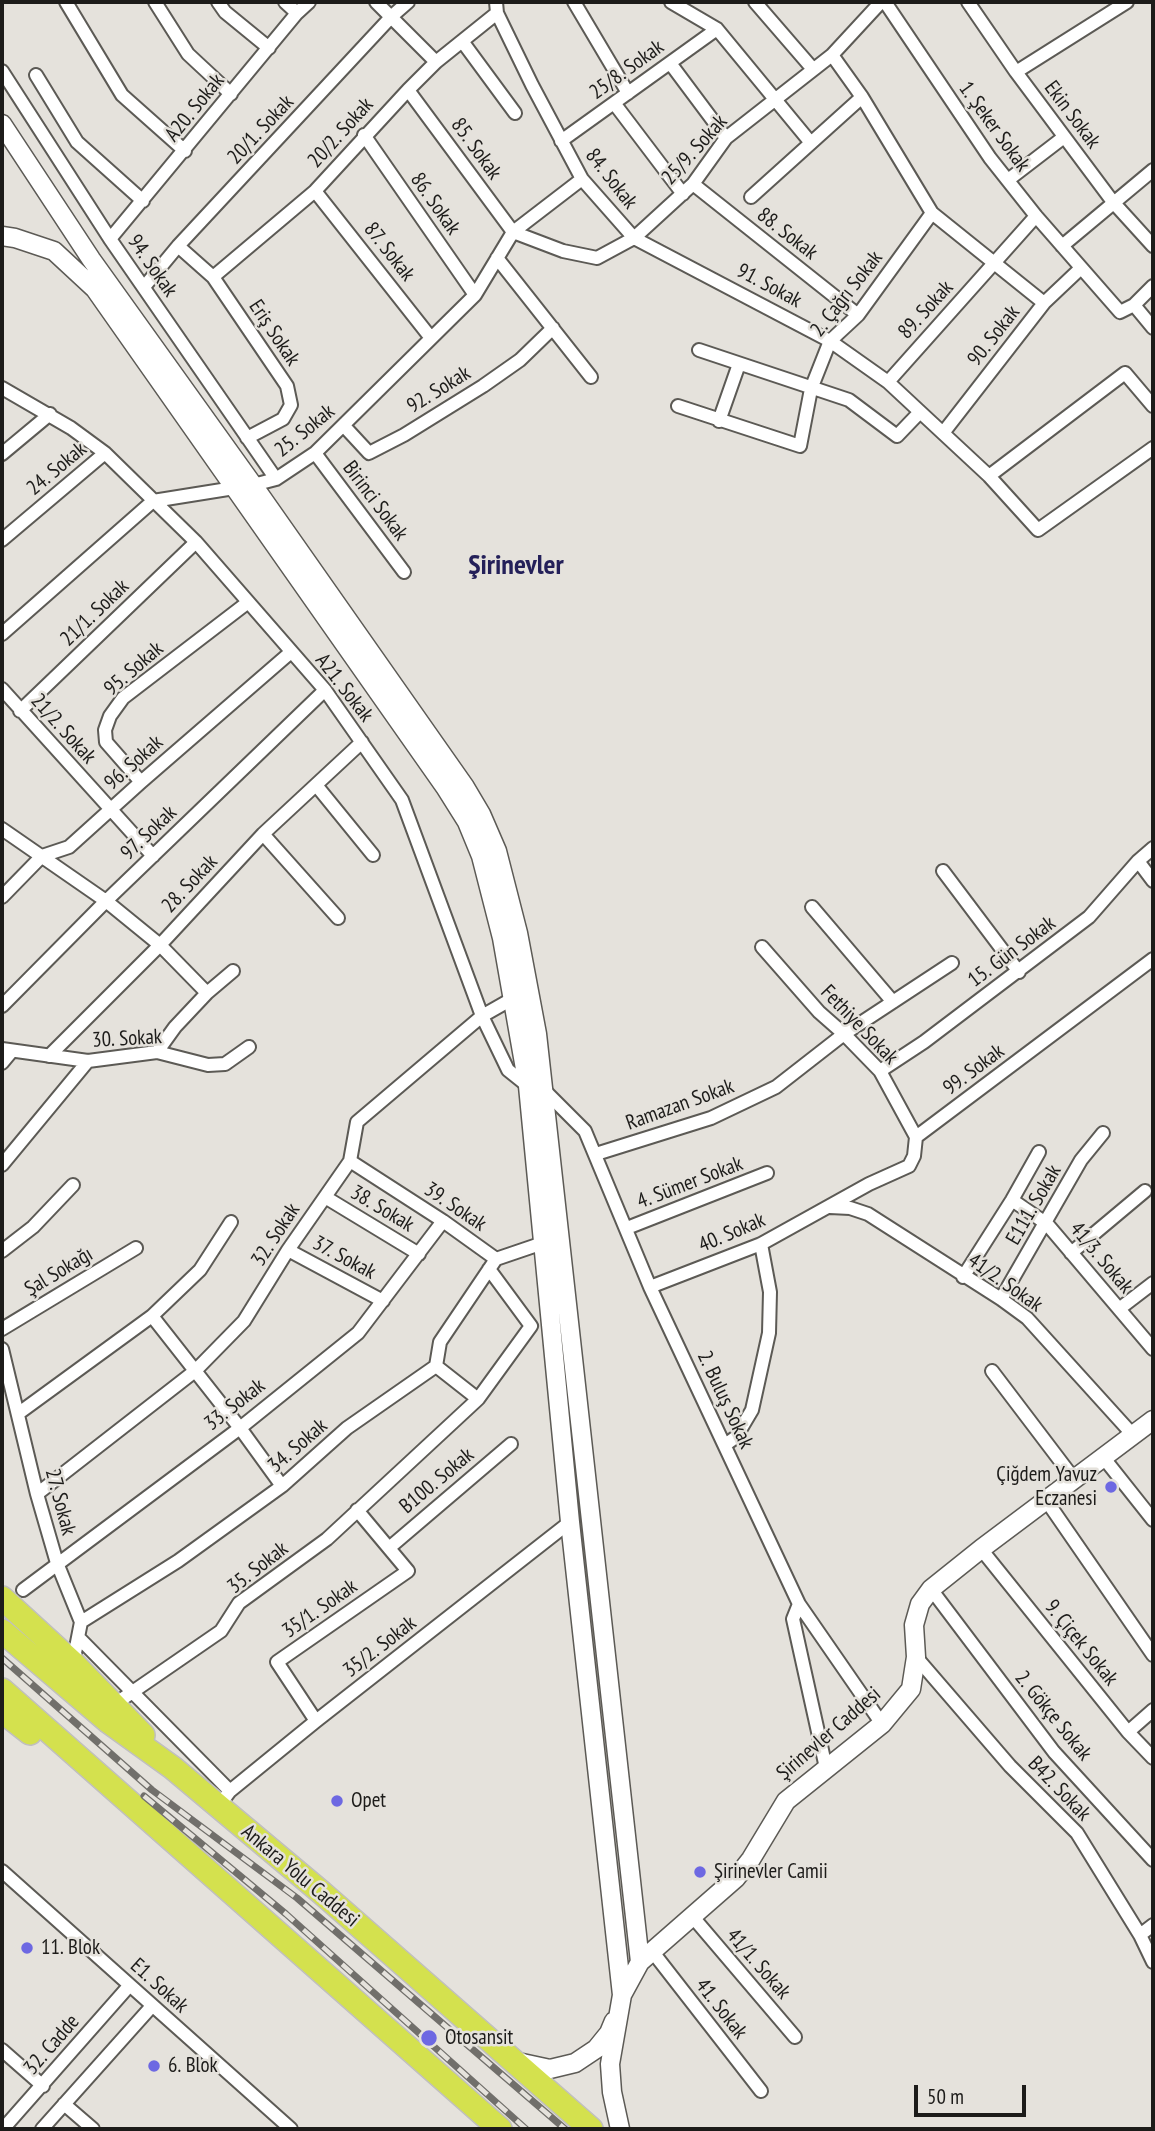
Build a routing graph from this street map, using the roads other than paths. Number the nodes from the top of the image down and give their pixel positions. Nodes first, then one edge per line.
1 (66, 2) edge
2 (155, 2) edge
3 (218, 2) edge
4 (285, 2) edge
5 (309, 2) edge
6 (376, 2) edge
7 (408, 2) edge
8 (574, 2) edge
9 (671, 2) edge
10 (755, 2) edge
11 (883, 2) edge
12 (968, 2) edge
13 (1127, 2) edge
14 (497, 7) edge
15 (297, 13) junction
16 (392, 16) junction
17 (716, 29) junction
18 (462, 41) junction
19 (269, 48) junction
20 (832, 55) junction
21 (436, 62) junction
22 (670, 63) junction
23 (813, 68) junction
24 (2, 71) edge
25 (1016, 72) junction
26 (36, 75) dead end
27 (408, 89) junction
28 (628, 93) junction
29 (231, 94) junction
30 (862, 97) junction
31 (774, 99) junction
32 (614, 103) junction
33 (515, 113) dead end
34 (2, 124) edge
35 (364, 135) junction
36 (1064, 137) junction
37 (726, 138) junction
38 (561, 142) junction
39 (811, 144) junction
40 (185, 151) junction
41 (1153, 170) edge
42 (582, 179) junction
43 (1008, 180) junction
44 (688, 189) junction
45 (315, 191) junction
46 (751, 197) dead end
47 (143, 201) junction
48 (1113, 202) junction
49 (932, 213) junction
50 (1036, 216) junction
51 (513, 232) junction
52 (2, 236) edge
53 (634, 238) junction
54 (110, 239) junction
55 (178, 246) junction
56 (1062, 246) junction
57 (1153, 246) edge
58 (497, 258) junction
59 (993, 263) junction
60 (1081, 268) junction
61 (213, 277) junction
62 (1153, 286) edge
63 (144, 287) junction
64 (475, 295) junction
65 (1044, 303) junction
66 (1134, 305) junction
67 (858, 315) junction
68 (553, 327) junction
69 (1153, 328) edge
70 (431, 338) junction
71 (830, 341) junction
72 (699, 350) dead end
73 (739, 364) junction
74 (591, 377) dead end
75 (888, 382) junction
76 (1153, 382) edge
77 (811, 388) junction
78 (1140, 390) junction
79 (4, 393) edge
80 (1153, 406) edge
81 (678, 407) dead end
82 (920, 412) junction
83 (50, 414) junction
84 (719, 421) junction
85 (344, 426) junction
86 (943, 433) junction
87 (247, 438) junction
88 (1153, 449) edge
89 (105, 453) junction
90 (315, 453) junction
91 (2, 454) edge
92 (989, 476) junction
93 (276, 479) junction
94 (244, 486) junction
95 (153, 501) junction
96 (2, 540) edge
97 (195, 542) junction
98 (404, 572) dead end
99 (247, 603) junction
100 (2, 634) edge
101 (291, 652) junction
102 (2, 689) edge
103 (325, 690) junction
104 (20, 711) junction
105 (362, 742) junction
106 (141, 782) junction
107 (316, 785) junction
108 (111, 811) junction
109 (2, 829) edge
110 (263, 834) junction
111 (1153, 848) edge
112 (373, 855) dead end
113 (42, 856) junction
114 (153, 856) junction
115 (1138, 861) junction
116 (943, 872) dead end
117 (1153, 881) edge
118 (2, 897) edge
119 (106, 901) junction
120 (812, 908) dead end
121 (338, 918) dead end
122 (160, 945) junction
123 (762, 947) dead end
124 (1153, 959) edge
125 (952, 963) dead end
126 (233, 971) dead end
127 (1019, 972) junction
128 (207, 993) junction
129 (521, 994) junction
130 (893, 1002) junction
131 (2, 1006) edge
132 (482, 1016) junction
133 (844, 1034) junction
134 (249, 1047) dead end
135 (7, 1050) edge
136 (157, 1052) junction
137 (49, 1056) junction
138 (88, 1060) junction
139 (2, 1063) edge
140 (880, 1071) junction
141 (536, 1088) junction
142 (1103, 1133) dead end
143 (916, 1137) junction
144 (1039, 1152) dead end
145 (596, 1154) junction
146 (350, 1161) junction
147 (2, 1165) edge
148 (767, 1173) dead end
149 (73, 1185) dead end
150 (1145, 1191) dead end
151 (325, 1197) junction
152 (1012, 1200) junction
153 (826, 1207) junction
154 (231, 1222) dead end
155 (443, 1222) junction
156 (1047, 1224) junction
157 (627, 1228) junction
158 (543, 1242) junction
159 (761, 1244) junction
160 (136, 1248) dead end
161 (288, 1250) junction
162 (2, 1251) edge
163 (1071, 1253) junction
164 (419, 1254) junction
165 (493, 1264) junction
166 (963, 1277) junction
167 (1153, 1283) edge
168 (650, 1287) junction
169 (1002, 1299) junction
170 (383, 1301) junction
171 (1119, 1309) junction
172 (152, 1316) junction
173 (2, 1329) edge
174 (2, 1349) edge
175 (1153, 1349) edge
176 (436, 1366) junction
177 (195, 1371) junction
178 (992, 1371) dead end
179 (5, 1378) edge
180 (478, 1399) junction
181 (19, 1413) junction
182 (1153, 1420) edge
183 (240, 1427) junction
184 (1133, 1435) junction
185 (510, 1444) dead end
186 (725, 1445) junction
187 (1103, 1457) junction
188 (1074, 1479) junction
189 (282, 1486) junction
190 (37, 1494) junction
191 (1046, 1500) junction
192 (357, 1510) junction
193 (1153, 1520) edge
194 (570, 1522) junction
195 (388, 1548) junction
196 (981, 1549) junction
197 (57, 1563) junction
198 (931, 1589) junction
199 (23, 1590) dead end
200 (2, 1598) edge
201 (799, 1604) junction
202 (81, 1622) junction
203 (2, 1631) edge
204 (79, 1638) junction
205 (1153, 1655) edge
206 (916, 1657) junction
207 (73, 1663) junction
208 (2, 1690) edge
209 (124, 1698) junction
210 (1153, 1710) edge
211 (2, 1711) edge
212 (316, 1721) junction
213 (881, 1724) junction
214 (1128, 1732) junction
215 (1153, 1758) edge
216 (173, 1768) junction
217 (826, 1768) junction
218 (224, 1799) junction
219 (175, 1842) junction
220 (1153, 1860) edge
221 (2, 1871) edge
222 (692, 1916) junction
223 (1153, 1925) edge
224 (1140, 1936) junction
225 (646, 1956) junction
226 (1153, 1962) edge
227 (130, 1986) junction
228 (621, 2003) junction
229 (152, 2006) junction
230 (795, 2036) dead end
231 (2, 2050) edge
232 (512, 2060) junction
233 (43, 2086) junction
234 (761, 2091) dead end
235 (64, 2104) junction
236 (3, 2129) edge
237 (42, 2129) edge
238 (93, 2129) edge
239 (291, 2129) edge
240 (500, 2129) edge
241 (591, 2129) edge
242 (620, 2129) edge

1 - 40 street
2 - 29 street
3 - 19 street
4 - 15 street
5 - 15 street, A20. Sokak
6 - 16 street
7 - 16 street, 20/1. Sokak
8 - 28 street
9 - 17 street
10 - 23 street
11 - 20 street, 25/9. Sokak
11 - 43 street, 1. Şeker Sokak
12 - 25 street, Ekin Sokak
13 - 25 street
14 - 18 street, 20/2. Sokak
14 - 38 street
15 - 19 street, A20. Sokak
16 - 21 street
16 - 55 street, 20/1. Sokak
17 - 22 street, 25/8. Sokak
17 - 31 street
18 - 21 street, 20/2. Sokak
18 - 33 street
19 - 29 street, A20. Sokak
20 - 23 street, 25/9. Sokak
20 - 30 street
21 - 27 street, 20/2. Sokak
22 - 28 street, 25/8. Sokak
22 - 37 street
23 - 31 street, 25/9. Sokak
24 - 54 street, 94. Sokak
25 - 36 street, Ekin Sokak
26 - 47 street
27 - 35 street, 20/2. Sokak
27 - 51 street, 85. Sokak
28 - 32 street, 25/8. Sokak
29 - 40 street, A20. Sokak
30 - 39 street
30 - 49 street
31 - 37 street, 25/9. Sokak
31 - 39 street
32 - 38 street, 25/8. Sokak
32 - 44 street
34 - 94 main road
35 - 45 street, 20/2. Sokak
35 - 64 street, 86. Sokak
36 - 43 street
36 - 48 street, Ekin Sokak
37 - 44 street, 25/9. Sokak
38 - 42 street, 84. Sokak
39 - 46 street
40 - 47 street, A20. Sokak
41 - 48 street
42 - 51 street, 25. Sokak
42 - 53 street, 84. Sokak
43 - 50 street, 1. Şeker Sokak
44 - 53 street, 25/9. Sokak
44 - 67 street, 88. Sokak
45 - 61 street, 20/2. Sokak
45 - 70 street, 87. Sokak
47 - 54 street, A20. Sokak
48 - 56 street
48 - 57 street, Ekin Sokak
49 - 59 street
49 - 67 street, 2. Çağrı Sokak
50 - 56 street, 1. Şeker Sokak
50 - 59 street, 89. Sokak
51 - 53 street, 25/9. Sokak
51 - 58 street, 25. Sokak
52 - 94 main road
53 - 71 street, 91. Sokak
54 - 63 street, 94. Sokak
55 - 61 street, Eriş Sokak
55 - 63 street, 20/1. Sokak
56 - 60 street, 1. Şeker Sokak
58 - 64 street, 25. Sokak
58 - 68 street
59 - 65 street
59 - 75 street, 89. Sokak
60 - 65 street, 90. Sokak
60 - 66 street, 1. Şeker Sokak
61 - 87 street, Eriş Sokak
62 - 66 street
63 - 87 street, 94. Sokak
64 - 70 street, 25. Sokak
65 - 86 street, 90. Sokak
66 - 69 street
67 - 71 street, 2. Çağrı Sokak
68 - 74 street
68 - 85 street, 92. Sokak
70 - 85 street, 25. Sokak
71 - 75 street, 91. Sokak
71 - 77 street, 2. Çağrı Sokak
72 - 73 street
73 - 77 street
73 - 84 street
75 - 82 street, 91. Sokak
76 - 78 street
77 - 82 street
77 - 84 street, 2. Çağrı Sokak
78 - 80 street
78 - 92 street
79 - 83 street, A21. Sokak
81 - 84 street, 2. Çağrı Sokak
82 - 86 street, 91. Sokak
83 - 89 street, A21. Sokak
83 - 91 street
85 - 90 street, 25. Sokak
86 - 92 street, 91. Sokak
87 - 93 street, 94. Sokak
88 - 92 street, 91. Sokak
89 - 95 street, A21. Sokak
89 - 96 street, 24. Sokak
90 - 93 street, 25. Sokak
90 - 98 street, Birinci Sokak
93 - 94 street, 25. Sokak
94 - 95 street, 25. Sokak
94 - 129 main road
95 - 97 street, A21. Sokak
95 - 100 street
97 - 99 street, A21. Sokak
97 - 104 street, 21/1. Sokak
99 - 101 street, A21. Sokak
99 - 106 street, 95. Sokak
101 - 103 street, A21. Sokak
101 - 106 street, 96. Sokak
102 - 104 street, 21/2. Sokak
103 - 105 street, A21. Sokak
103 - 114 street, 97. Sokak
104 - 108 street, 21/2. Sokak
105 - 107 street, 28. Sokak
105 - 132 street, A21. Sokak
106 - 108 street, 96. Sokak
107 - 110 street, 28. Sokak
107 - 112 street
108 - 113 street, 96. Sokak
108 - 114 street, 21/2. Sokak
109 - 113 street
110 - 121 street
110 - 122 street, 28. Sokak
111 - 115 street, 15. Gün Sokak
113 - 118 street, 96. Sokak
113 - 119 street
114 - 119 street, 97. Sokak
115 - 117 street
115 - 127 street, 15. Gün Sokak
116 - 127 street
119 - 122 street
119 - 131 street, 97. Sokak
120 - 130 street
122 - 128 street
122 - 137 street, 28. Sokak
123 - 133 street, Fethiye Sokak
124 - 143 street, 99. Sokak
125 - 130 street, Ramazan Sokak
126 - 128 street
127 - 140 street, 15. Gün Sokak
128 - 136 street
129 - 132 street, 32. Sokak
129 - 141 main road
130 - 133 street, Ramazan Sokak
132 - 141 street, A21. Sokak
132 - 146 street, 32. Sokak
133 - 140 street, Fethiye Sokak
133 - 145 street, Ramazan Sokak
134 - 136 street, 30. Sokak
135 - 137 street, 30. Sokak
135 - 139 street
136 - 138 street, 30. Sokak
137 - 138 street, 30. Sokak
138 - 147 street
140 - 143 street, Fethiye Sokak
141 - 145 street, 2. Buluş Sokak
141 - 158 main road
141 - 225 main road
142 - 156 street, E111. Sokak
143 - 153 street
144 - 152 street
145 - 157 street, 2. Buluş Sokak
146 - 151 street, 32. Sokak
146 - 155 street, 39. Sokak
148 - 157 street, 4. Sümer Sokak
149 - 162 street
150 - 163 street
151 - 161 street, 32. Sokak
151 - 164 street, 38. Sokak
152 - 156 street, 41/3. Sokak
152 - 166 street
153 - 159 street, 40. Sokak
153 - 166 street, 41/2. Sokak
154 - 172 street
155 - 164 street, 33. Sokak
155 - 165 street, 39. Sokak
156 - 163 street, 41/3. Sokak
156 - 169 street, E111. Sokak
157 - 168 street, 2. Buluş Sokak
158 - 165 street, 39. Sokak
158 - 194 main road
159 - 168 street, 40. Sokak
159 - 186 street
160 - 173 street, Şal Sokağı
161 - 170 street, 37. Sokak
161 - 177 street, 32. Sokak
163 - 171 street, 41/3. Sokak
164 - 170 street, 33. Sokak
165 - 176 street
165 - 180 street, 35. Sokak
166 - 169 street, 41/2. Sokak
167 - 171 street
168 - 186 street, 2. Buluş Sokak
169 - 184 street, 41/2. Sokak
170 - 183 street, 33. Sokak
171 - 175 street, 41/3. Sokak
172 - 177 street
172 - 181 street
174 - 179 street, 27. Sokak
176 - 180 street
176 - 189 street, 34. Sokak
177 - 183 street
177 - 190 street, 32. Sokak
178 - 188 street
179 - 181 street, 27. Sokak
180 - 192 street, 35. Sokak
181 - 190 street, 27. Sokak
182 - 184 main road, Şirinevler Caddesi
183 - 189 street
183 - 197 street, 33. Sokak
184 - 187 main road, Şirinevler Caddesi
185 - 195 street, B100. Sokak
186 - 201 street, 2. Buluş Sokak
187 - 188 main road, Şirinevler Caddesi
187 - 193 street
188 - 191 main road, Şirinevler Caddesi
189 - 202 street, 34. Sokak
190 - 197 street, 27. Sokak
191 - 196 main road, Şirinevler Caddesi
191 - 205 street
192 - 195 street
192 - 209 street, 35. Sokak
194 - 212 street, 35/2. Sokak
194 - 228 main road
195 - 212 street, 35/1. Sokak
196 - 198 main road, Şirinevler Caddesi
196 - 214 street, 9. Çiçek Sokak
197 - 199 street, 33. Sokak
197 - 202 street, 27. Sokak
198 - 206 main road, Şirinevler Caddesi
198 - 220 street, 2. Gökçe Sokak
200 - 207 highway
201 - 213 street, 2. Buluş Sokak
201 - 217 street
202 - 204 street, 27. Sokak
203 - 216 highway, Ankara Yolu Caddesi
204 - 207 street, 27. Sokak
204 - 209 street
206 - 213 main road, Şirinevler Caddesi
206 - 224 street, B42. Sokak
207 - 209 highway
208 - 219 highway
209 - 216 highway
209 - 218 street
210 - 214 street
211 - 219 highway
212 - 218 street, 35/2. Sokak
213 - 217 main road, Şirinevler Caddesi
214 - 215 street, 9. Çiçek Sokak
216 - 218 highway, Ankara Yolu Caddesi
217 - 222 main road, Şirinevler Caddesi
218 - 232 highway, Ankara Yolu Caddesi
219 - 240 highway
221 - 227 street, E1. Sokak
222 - 225 main road, Şirinevler Caddesi
222 - 230 street, 41/1. Sokak
223 - 224 street
224 - 226 street, B42. Sokak
225 - 228 main road, Şirinevler Caddesi
225 - 234 street, 41. Sokak
227 - 229 street, E1. Sokak
227 - 233 street, 32. Cadde
228 - 232 main road, Şirinevler Caddesi
228 - 242 main road
229 - 235 street
229 - 239 street, E1. Sokak
231 - 233 street
232 - 241 highway, Ankara Yolu Caddesi
233 - 236 street, 32. Cadde
235 - 237 street
235 - 238 street

